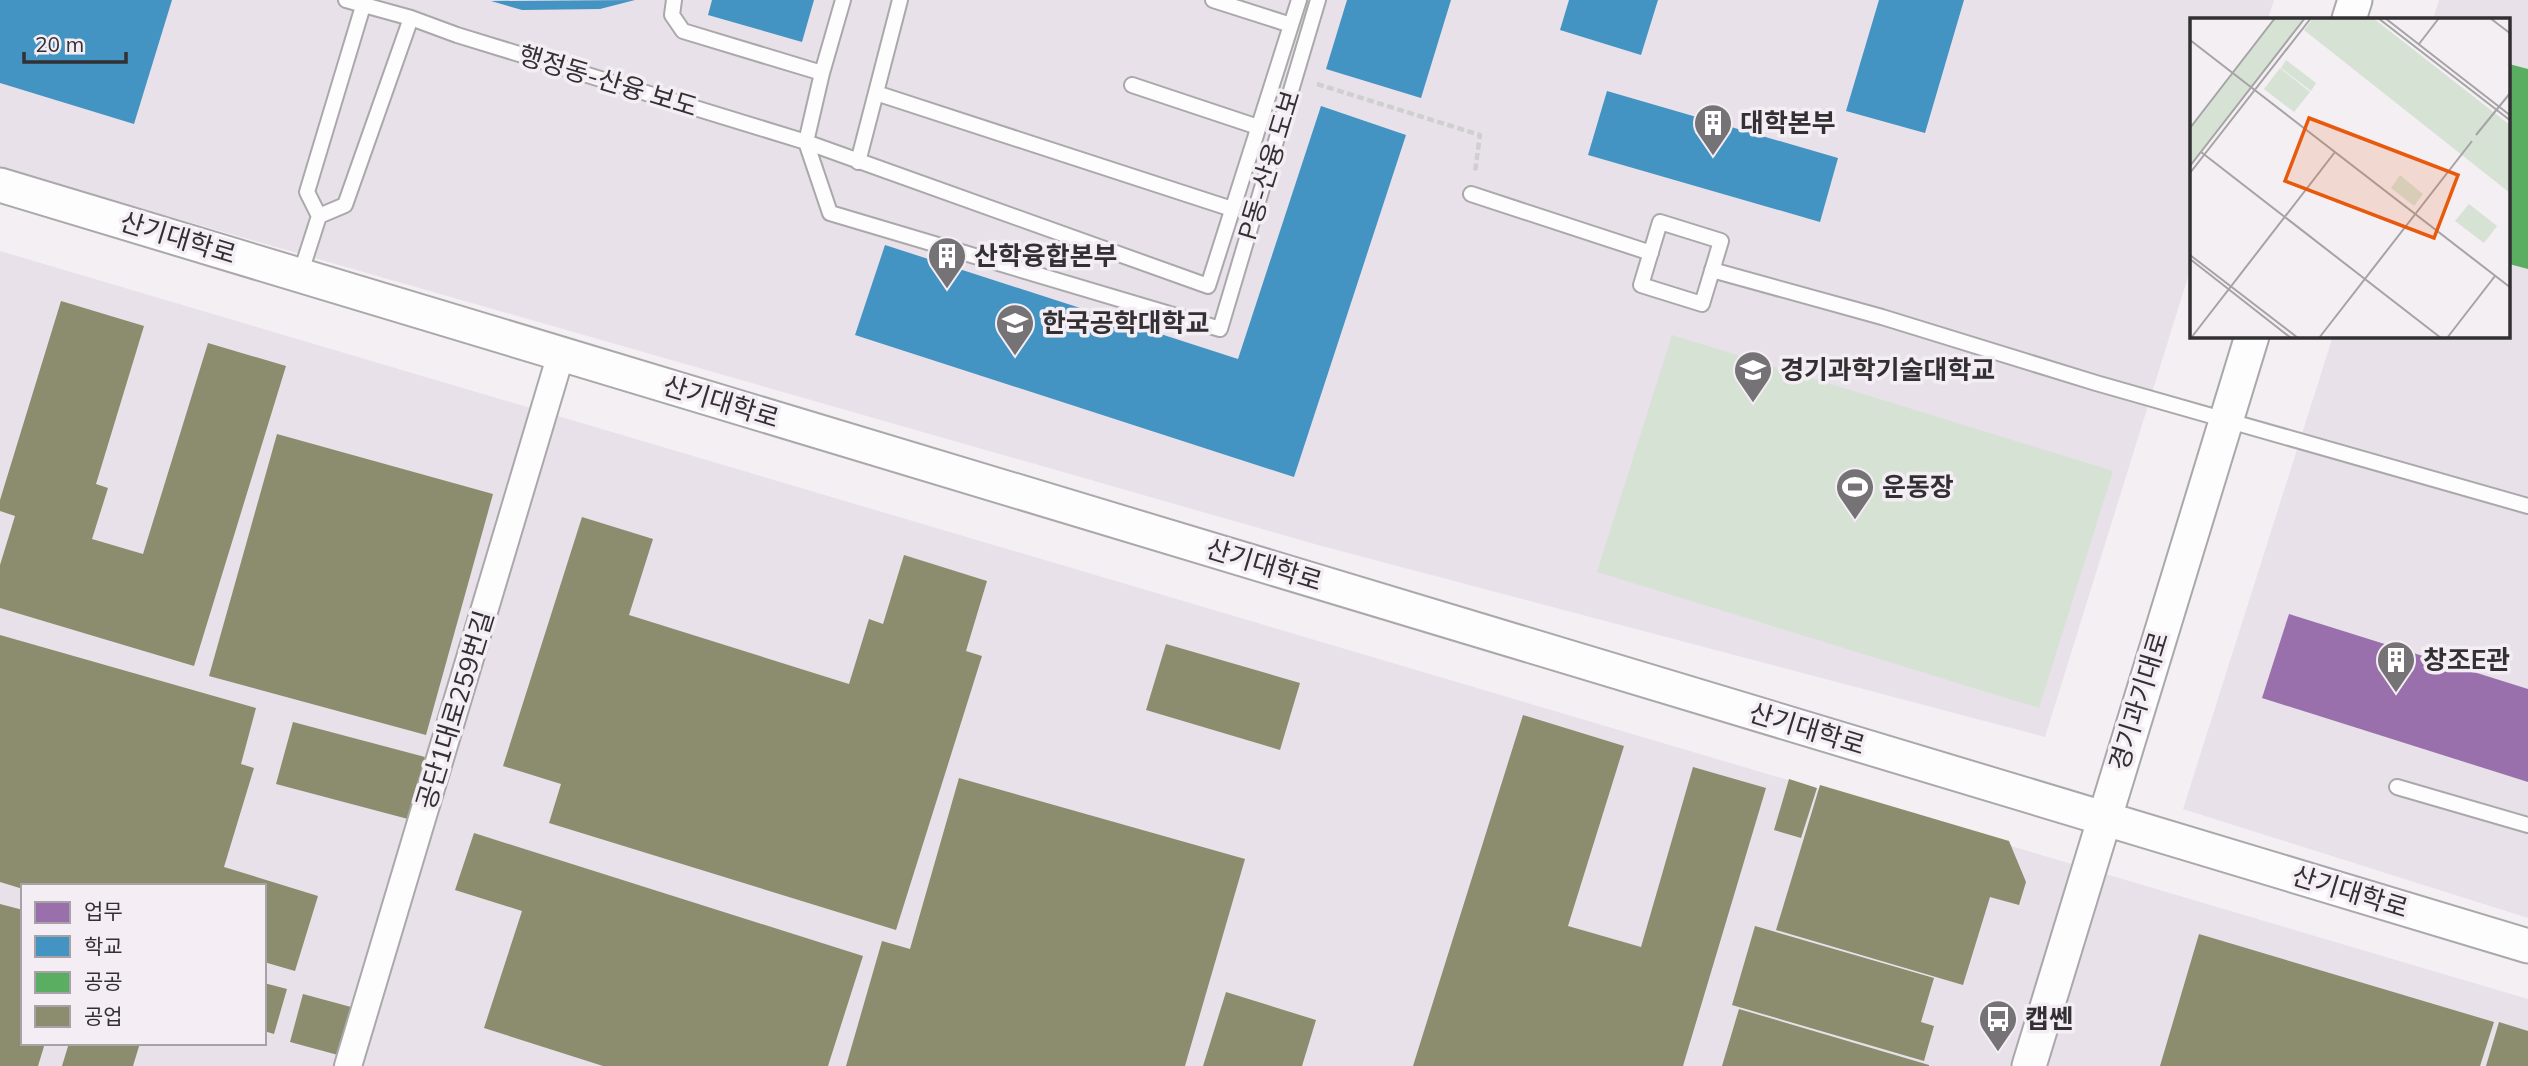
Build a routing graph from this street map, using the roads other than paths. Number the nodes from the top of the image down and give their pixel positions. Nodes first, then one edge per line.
1 (346, 0) edge
2 (674, 0) edge
3 (843, 0) edge
4 (900, 0) edge
5 (1213, 0) edge
6 (1299, 0) edge
7 (1318, 0) edge
8 (2355, 0) edge
9 (363, 6) junction
10 (411, 18) junction
11 (2349, 18) edge
12 (1291, 25) junction
13 (822, 73) junction
14 (1132, 85) dead end
15 (876, 93) junction
16 (1258, 128) junction
17 (806, 142) junction
18 (858, 162) junction
19 (0, 185) edge
20 (1471, 194) road end
21 (1232, 209) junction
22 (319, 216) junction
23 (1651, 253) junction
24 (1712, 270) junction
25 (300, 275) junction
26 (2251, 338) edge
27 (561, 354) junction
28 (2226, 420) junction
29 (2528, 506) edge
30 (2397, 787) dead end
31 (2103, 818) junction
32 (2528, 825) edge
33 (2528, 946) edge
34 (348, 1066) edge
35 (2029, 1066) edge

1 - 9 lane, 행정동-산융 보도
2 - 13 lane
3 - 13 lane
4 - 15 lane
5 - 12 lane
6 - 12 lane
7 - 17 lane, P동-산융 도보
8 - 11 street
9 - 10 lane, 행정동-산융 보도
9 - 22 lane
10 - 17 lane, 행정동-산융 보도
10 - 22 lane
12 - 16 lane
13 - 17 lane
14 - 16 lane
15 - 18 lane
15 - 21 lane
16 - 21 lane
17 - 18 lane, 행정동-산융 보도
18 - 21 lane, 행정동-산융 보도
19 - 25 street, 산기대학로
20 - 23 lane
22 - 25 lane
23 - 24 lane
23 - 24 lane
24 - 28 lane
25 - 27 street, 산기대학로
26 - 28 street, 경기과기대로
27 - 31 street, 산기대학로
27 - 34 street, 공단1대로259번길
28 - 29 lane
28 - 31 street, 경기과기대로
30 - 32 lane
31 - 33 street, 산기대학로
31 - 35 street, 경기과기대로

